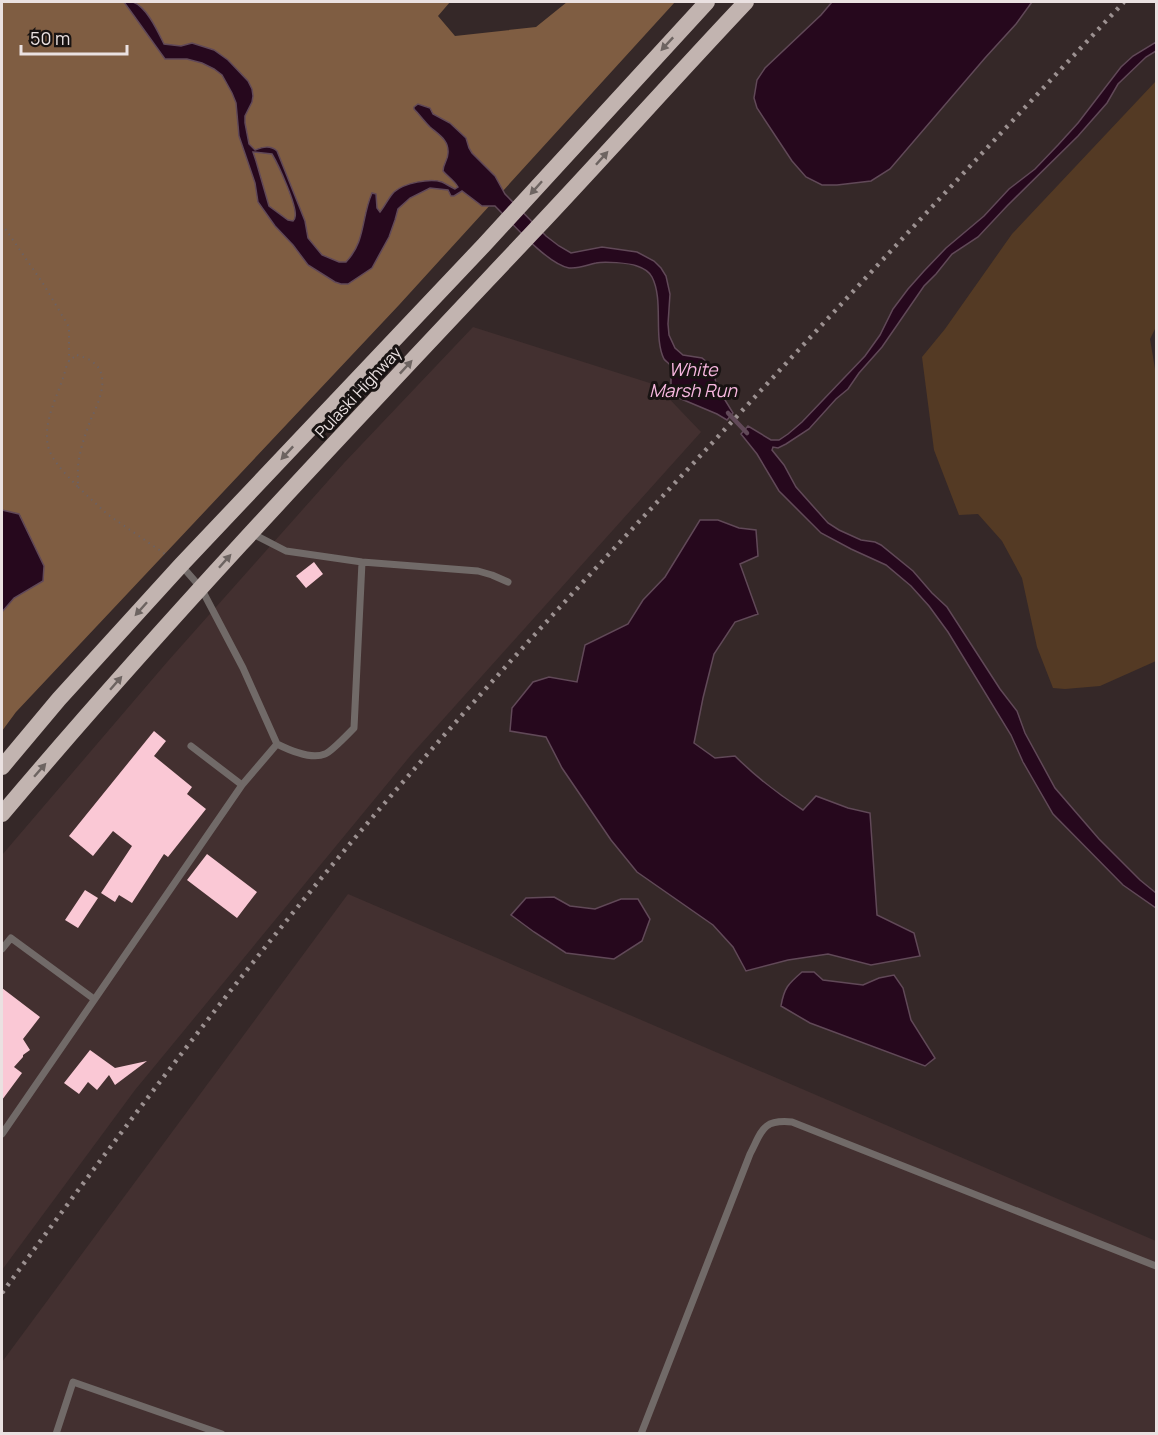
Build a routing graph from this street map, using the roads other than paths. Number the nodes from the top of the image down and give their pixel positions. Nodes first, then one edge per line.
1 (707, 2) edge
2 (746, 2) edge
3 (251, 533) junction
4 (362, 562) junction
5 (181, 565) junction
6 (508, 582) dead end
7 (201, 588) junction
8 (278, 744) junction
9 (191, 746) dead end
10 (2, 767) edge
11 (242, 785) junction
12 (2, 814) edge
13 (2, 949) edge
14 (94, 999) junction
15 (2, 1134) edge
16 (1156, 1266) edge
17 (56, 1434) edge
18 (222, 1434) edge
19 (641, 1434) edge

1 -> 5 highway, Pulaski Highway
3 -> 2 highway, Pulaski Highway
3 - 4 lane
7 -> 3 highway, Pulaski Highway
4 - 6 lane
4 - 8 lane
5 - 7 lane
5 -> 10 highway, Pulaski Highway
7 - 8 lane
12 -> 7 highway, Pulaski Highway
8 - 11 lane
9 - 11 lane
11 - 14 lane
13 - 14 lane
14 - 15 lane
16 - 19 lane
17 - 18 lane

